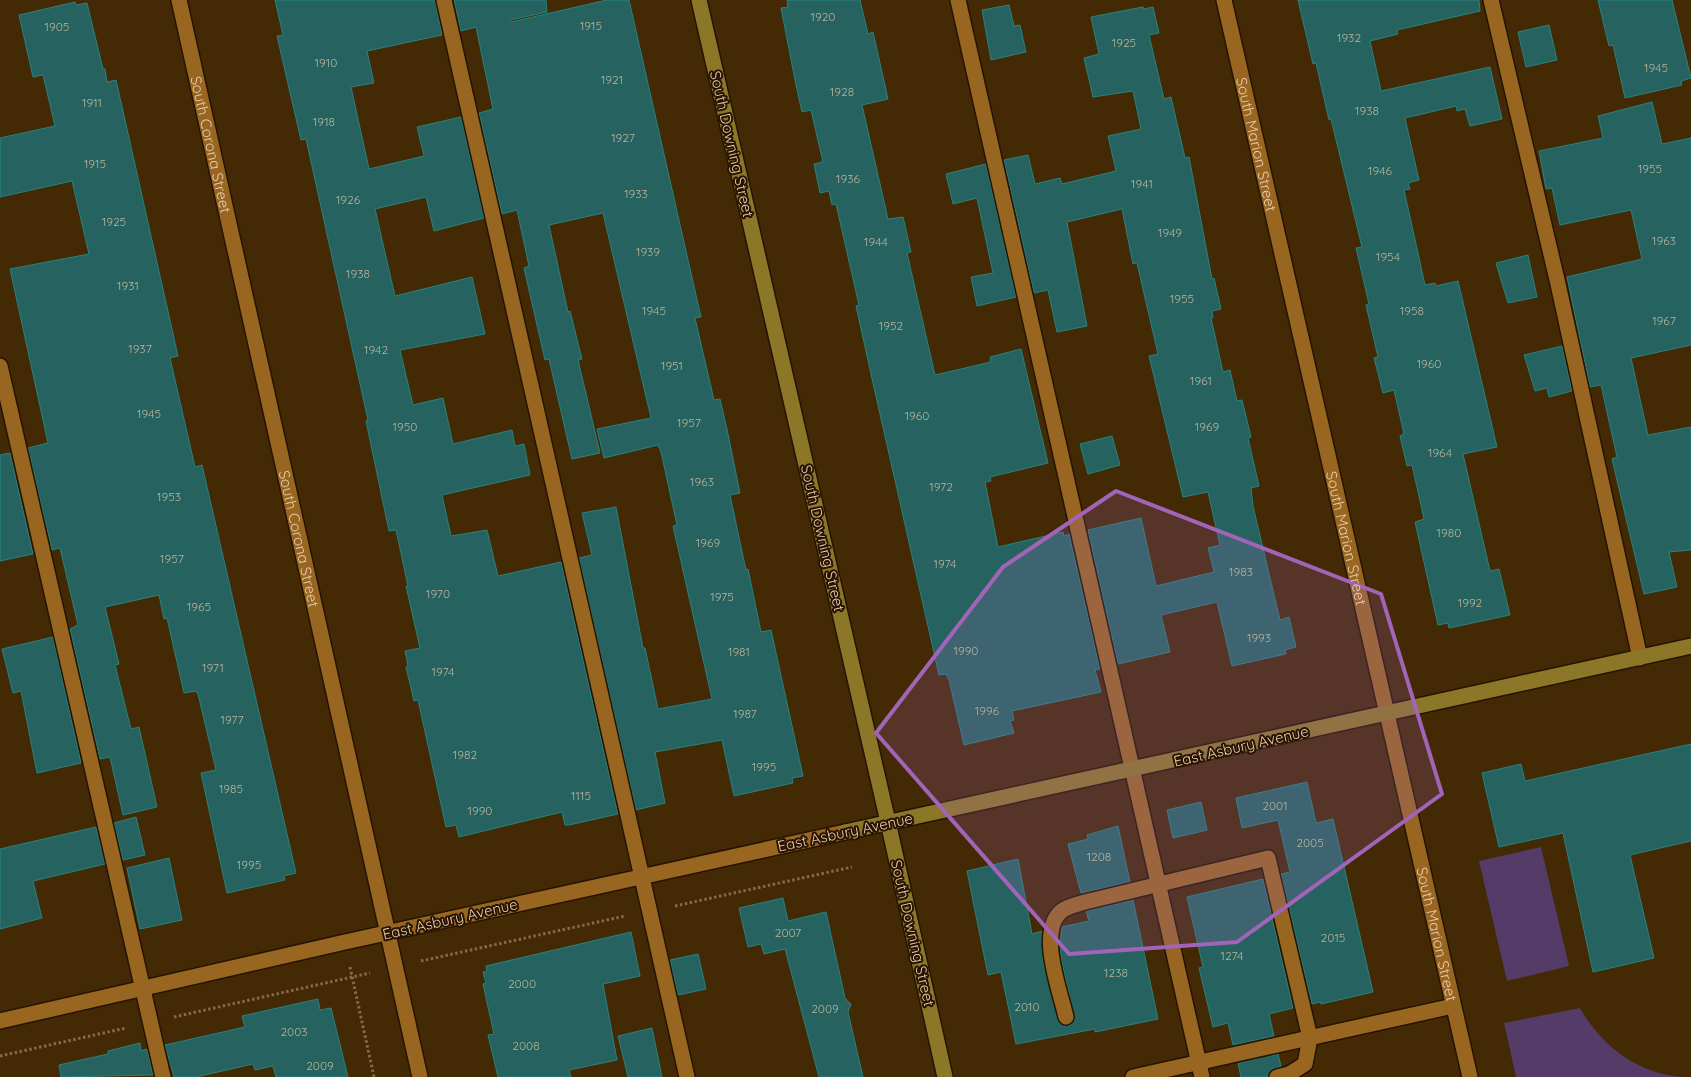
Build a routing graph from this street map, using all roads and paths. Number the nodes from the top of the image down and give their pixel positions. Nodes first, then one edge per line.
1 (179, 0) edge
2 (444, 0) edge
3 (699, 0) edge
4 (958, 0) edge
5 (1224, 0) edge
6 (1491, 0) edge
7 (0, 366) edge
8 (1691, 646) edge
9 (1640, 658) junction
10 (1386, 714) junction
11 (1132, 770) junction
12 (888, 822) junction
13 (845, 832) joint
14 (644, 876) junction
15 (1158, 884) junction
16 (388, 932) junction
17 (348, 962) dead end
18 (370, 973) dead end
19 (352, 977) junction
20 (144, 988) junction
21 (1453, 1006) junction
22 (1066, 1016) dead end
23 (0, 1021) edge
24 (151, 1022) junction
25 (1310, 1038) junction
26 (0, 1056) edge
27 (1200, 1070) edge
28 (163, 1077) edge
29 (374, 1077) edge
30 (420, 1077) edge
31 (688, 1077) edge
32 (945, 1077) edge
33 (1133, 1077) edge
34 (1277, 1077) edge
35 (1470, 1077) edge

1 - 16 street, South Corona Street
2 - 14 street
3 - 12 main road, South Downing Street
4 - 11 street
5 - 10 street, South Marion Street
6 - 9 street
7 - 20 street
8 - 9 main road, East Asbury Avenue
9 - 10 main road, East Asbury Avenue
10 - 11 main road, East Asbury Avenue
10 - 21 street, South Marion Street
11 - 12 main road, East Asbury Avenue
11 - 15 street
12 - 13 main road, East Asbury Avenue
12 - 32 main road, South Downing Street
13 - 14 street, East Asbury Avenue
14 - 16 street, East Asbury Avenue
14 - 31 street
15 - 22 street
15 - 25 street
15 - 27 street
16 - 20 street, East Asbury Avenue
16 - 30 street, South Corona Street
17 - 19 path
18 - 19 path
19 - 24 path
19 - 29 path
20 - 23 street, East Asbury Avenue
20 - 24 street
21 - 25 street
21 - 35 street, South Marion Street
24 - 26 path
24 - 28 street
25 - 27 street
25 - 34 street
27 - 33 street

